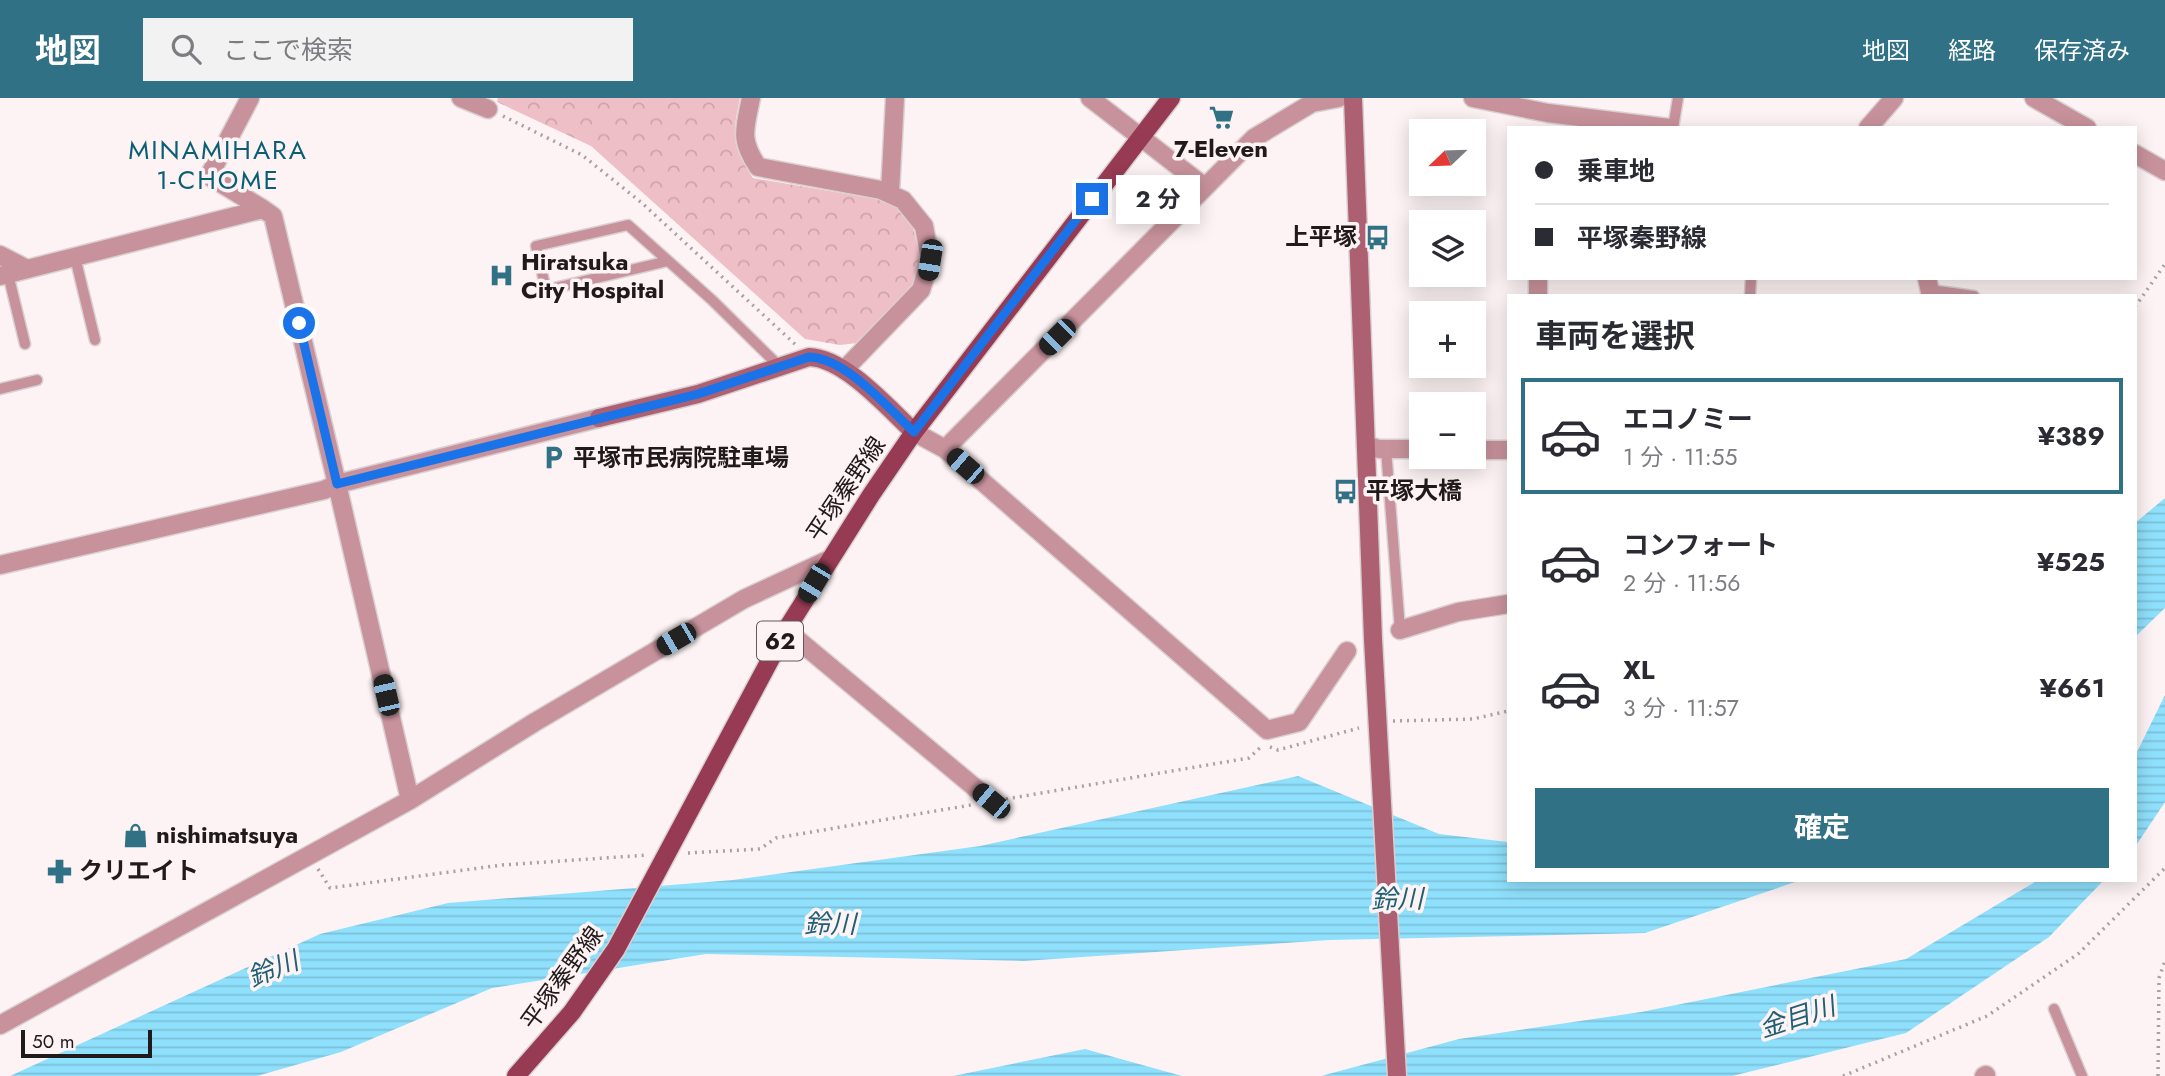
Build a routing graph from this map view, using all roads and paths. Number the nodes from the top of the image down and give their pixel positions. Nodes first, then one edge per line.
1 (250, 98) edge
2 (461, 98) edge
3 (751, 98) edge
4 (895, 98) edge
5 (1090, 98) edge
6 (1171, 98) edge
7 (1339, 98) edge
8 (1353, 98) edge
9 (1473, 98) edge
10 (1678, 98) edge
11 (1894, 98) edge
12 (2034, 98) edge
13 (1311, 101) edge
14 (488, 109) joint
15 (1548, 120) edge
16 (2065, 122) edge
17 (1640, 126) edge
18 (1671, 126) edge
19 (1870, 126) edge
20 (1141, 135) junction
21 (2137, 155) edge
22 (2165, 170) edge
23 (1205, 187) junction
24 (890, 193) junction
25 (263, 209) junction
26 (0, 255) edge
27 (75, 257) junction
28 (668, 261) junction
29 (2165, 264) edge
30 (27, 269) junction
31 (4, 275) edge
32 (1929, 288) edge
33 (1963, 294) edge
34 (2137, 304) edge
35 (95, 340) dead end
36 (25, 344) dead end
37 (809, 357) junction
38 (779, 366) junction
39 (844, 370) junction
40 (37, 380) dead end
41 (0, 389) edge
42 (914, 432) junction
43 (1366, 445) junction
44 (945, 449) junction
45 (1386, 449) junction
46 (1409, 449) edge
47 (1486, 450) edge
48 (1507, 450) edge
49 (337, 484) junction
50 (828, 560) junction
51 (0, 565) edge
52 (1507, 604) edge
53 (786, 630) junction
54 (1400, 630) joint
55 (1347, 651) dead end
56 (1507, 711) edge
57 (1393, 721) dead end
58 (1264, 744) dead end
59 (410, 800) junction
60 (991, 801) junction
61 (310, 856) junction
62 (663, 857) junction
63 (2165, 868) edge
64 (2165, 961) edge
65 (2054, 1009) dead end
66 (0, 1025) edge
67 (516, 1076) edge
68 (1396, 1076) edge
69 (1843, 1076) edge
70 (2082, 1076) edge
71 (2158, 1076) edge

1 - 25 street
2 - 14 street
3 - 24 street
4 - 24 street
5 - 20 street
6 - 20 main road, 平塚秦野線 / 62
7 - 13 street
8 - 43 street
9 - 15 street
10 - 18 lane
11 - 19 street
12 - 16 street
13 - 23 street
14 - 37 path
15 - 17 street
20 - 23 street
20 - 42 main road, 平塚秦野線 / 62
21 - 22 street
23 - 44 street
24 - 39 street
25 - 27 street
25 - 49 street
26 - 30 street
27 - 30 street
27 - 35 lane
28 - 28 lane
28 - 38 lane
29 - 34 path
30 - 31 street
31 - 36 lane
32 - 33 lane
37 - 38 street
37 - 39 street
38 - 49 street
39 - 42 street
40 - 41 lane
42 - 44 street
42 - 50 main road, 平塚秦野線 / 62
43 - 45 street
43 - 68 street
44 - 55 street
45 - 46 street
45 - 54 lane
47 - 48 street
49 - 51 street
49 - 59 street
50 - 53 main road, 平塚秦野線 / 62
50 - 59 street
52 - 54 street
53 - 60 street
53 - 62 main road, 平塚秦野線 / 62
56 - 57 path
58 - 60 path
59 - 61 street
60 - 62 path
61 - 62 path
61 - 66 street
62 - 67 main road, 平塚秦野線 / 62
63 - 69 path
64 - 71 path
65 - 70 lane

